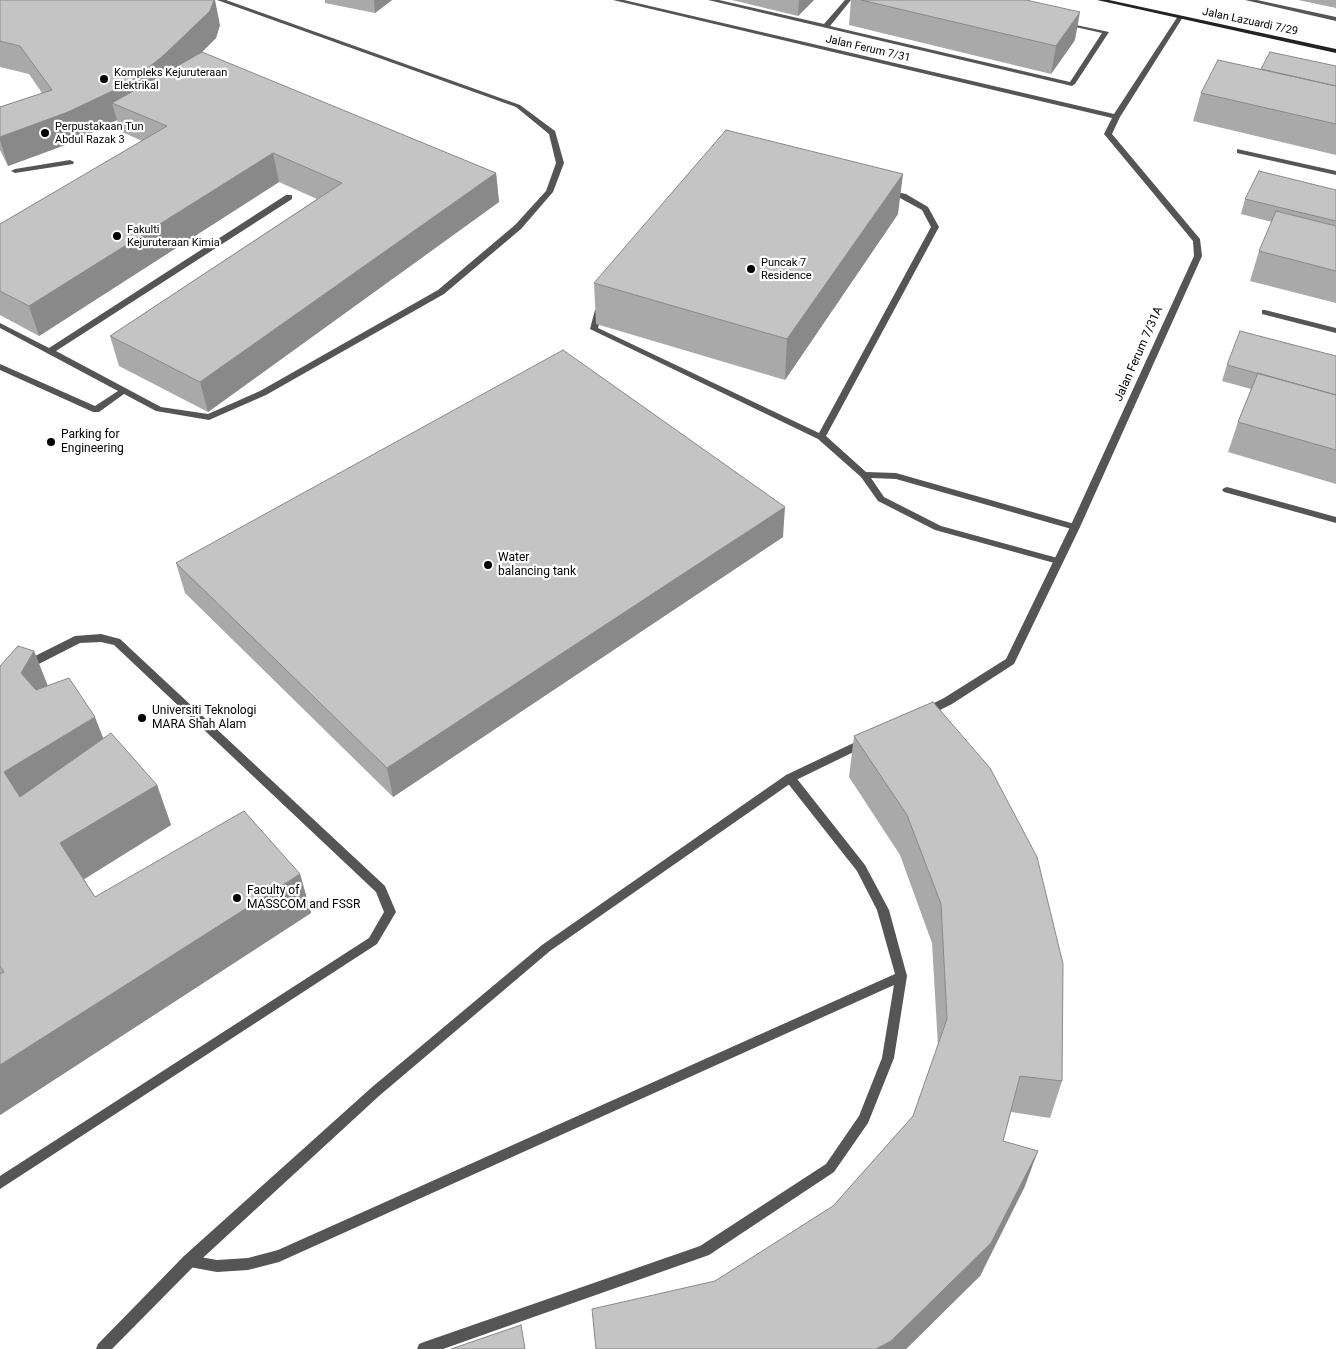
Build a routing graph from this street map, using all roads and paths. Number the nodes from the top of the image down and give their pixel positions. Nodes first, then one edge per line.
1 (220, 0) edge
2 (616, 0) edge
3 (711, 0) edge
4 (848, 0) edge
5 (1100, 0) edge
6 (1248, 0) edge
7 (1180, 17) junction
8 (1336, 19) edge
9 (1058, 22) edge
10 (825, 27) junction
11 (1336, 51) edge
12 (1116, 117) junction
13 (1240, 151) dead end
14 (70, 162) dead end
15 (15, 171) dead end
16 (1336, 173) edge
17 (884, 191) edge
18 (289, 197) dead end
19 (603, 302) edge
20 (1265, 312) dead end
21 (0, 324) edge
22 (1336, 331) edge
23 (50, 351) junction
24 (0, 368) edge
25 (124, 390) junction
26 (821, 436) junction
27 (864, 475) junction
28 (1227, 490) dead end
29 (1336, 520) edge
30 (1075, 527) junction
31 (1058, 561) junction
32 (17, 670) edge
33 (913, 718) edge
34 (878, 735) edge
35 (790, 778) junction
36 (901, 976) junction
37 (0, 1183) edge
38 (189, 1261) junction
39 (103, 1349) edge
40 (424, 1349) edge

1 - 25 street
2 - 12 street, Jalan Ferum 7/31
3 - 10 street
4 - 10 street
5 - 7 street, Jalan Lazuardi 7/29
6 - 8 street
7 - 11 street, Jalan Lazuardi 7/29
7 - 12 street, Jalan Ferum 7/31A
9 - 10 street
12 - 30 street, Jalan Ferum 7/31A
13 - 16 street
14 - 15 street
17 - 26 street
18 - 23 street
19 - 26 street
20 - 22 street
21 - 23 street
23 - 25 street
24 - 25 street
26 - 27 street
27 - 30 street
27 - 31 street
28 - 29 street
30 - 31 street, Jalan Ferum 7/31A
31 - 33 street, Jalan Ferum 7/31A
32 - 37 street
34 - 35 street
35 - 36 street
35 - 38 street
36 - 38 street
36 - 40 street
38 - 39 street

